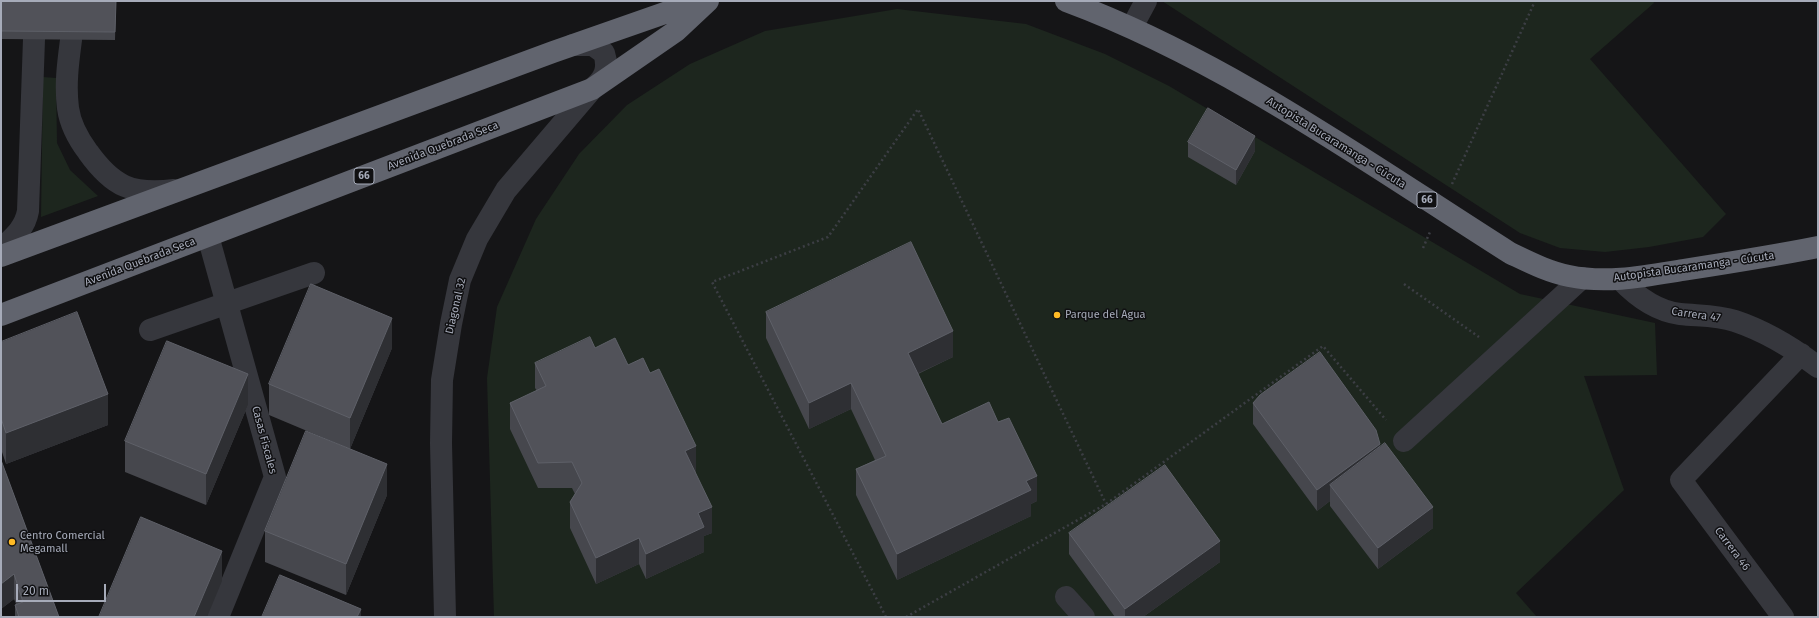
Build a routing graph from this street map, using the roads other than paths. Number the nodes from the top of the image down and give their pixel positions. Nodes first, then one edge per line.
1 (699, 1) edge
2 (708, 1) edge
3 (1066, 1) edge
4 (1146, 1) edge
5 (1132, 27) junction
6 (34, 40) edge
7 (71, 40) edge
8 (573, 45) junction
9 (592, 89) junction
10 (182, 189) junction
11 (208, 236) junction
12 (1818, 247) edge
13 (1, 249) edge
14 (1, 256) edge
15 (314, 273) dead end
16 (1582, 278) junction
17 (1620, 279) junction
18 (224, 293) junction
19 (1, 316) edge
20 (150, 330) dead end
21 (1801, 354) junction
22 (1818, 368) edge
23 (1404, 441) road end
24 (1066, 597) dead end
25 (218, 617) edge
26 (445, 617) edge
27 (1084, 617) edge
28 (1783, 617) edge

1 - 8 highway
2 - 9 highway, Avenida Quebrada Seca / 66
3 - 5 highway, Autopista Bucaramanga - Cúcuta / 66
4 - 5 street
5 - 16 highway, Autopista Bucaramanga - Cúcuta / 66
6 - 13 street
7 - 10 street
8 - 9 street, Diagonal 32
8 - 10 highway
9 - 11 highway, Avenida Quebrada Seca / 66
9 - 26 street, Diagonal 32
10 - 14 highway
11 - 18 street, Casas Fiscales
11 - 19 highway, Avenida Quebrada Seca / 66
12 - 17 highway, Autopista Bucaramanga - Cúcuta / 66
15 - 18 street
16 - 17 highway, Autopista Bucaramanga - Cúcuta / 66
16 - 23 street
17 - 21 street, Carrera 47
18 - 20 street
18 - 25 street, Casas Fiscales
21 - 22 street, Carrera 47
21 - 28 street, Carrera 46
24 - 27 street

